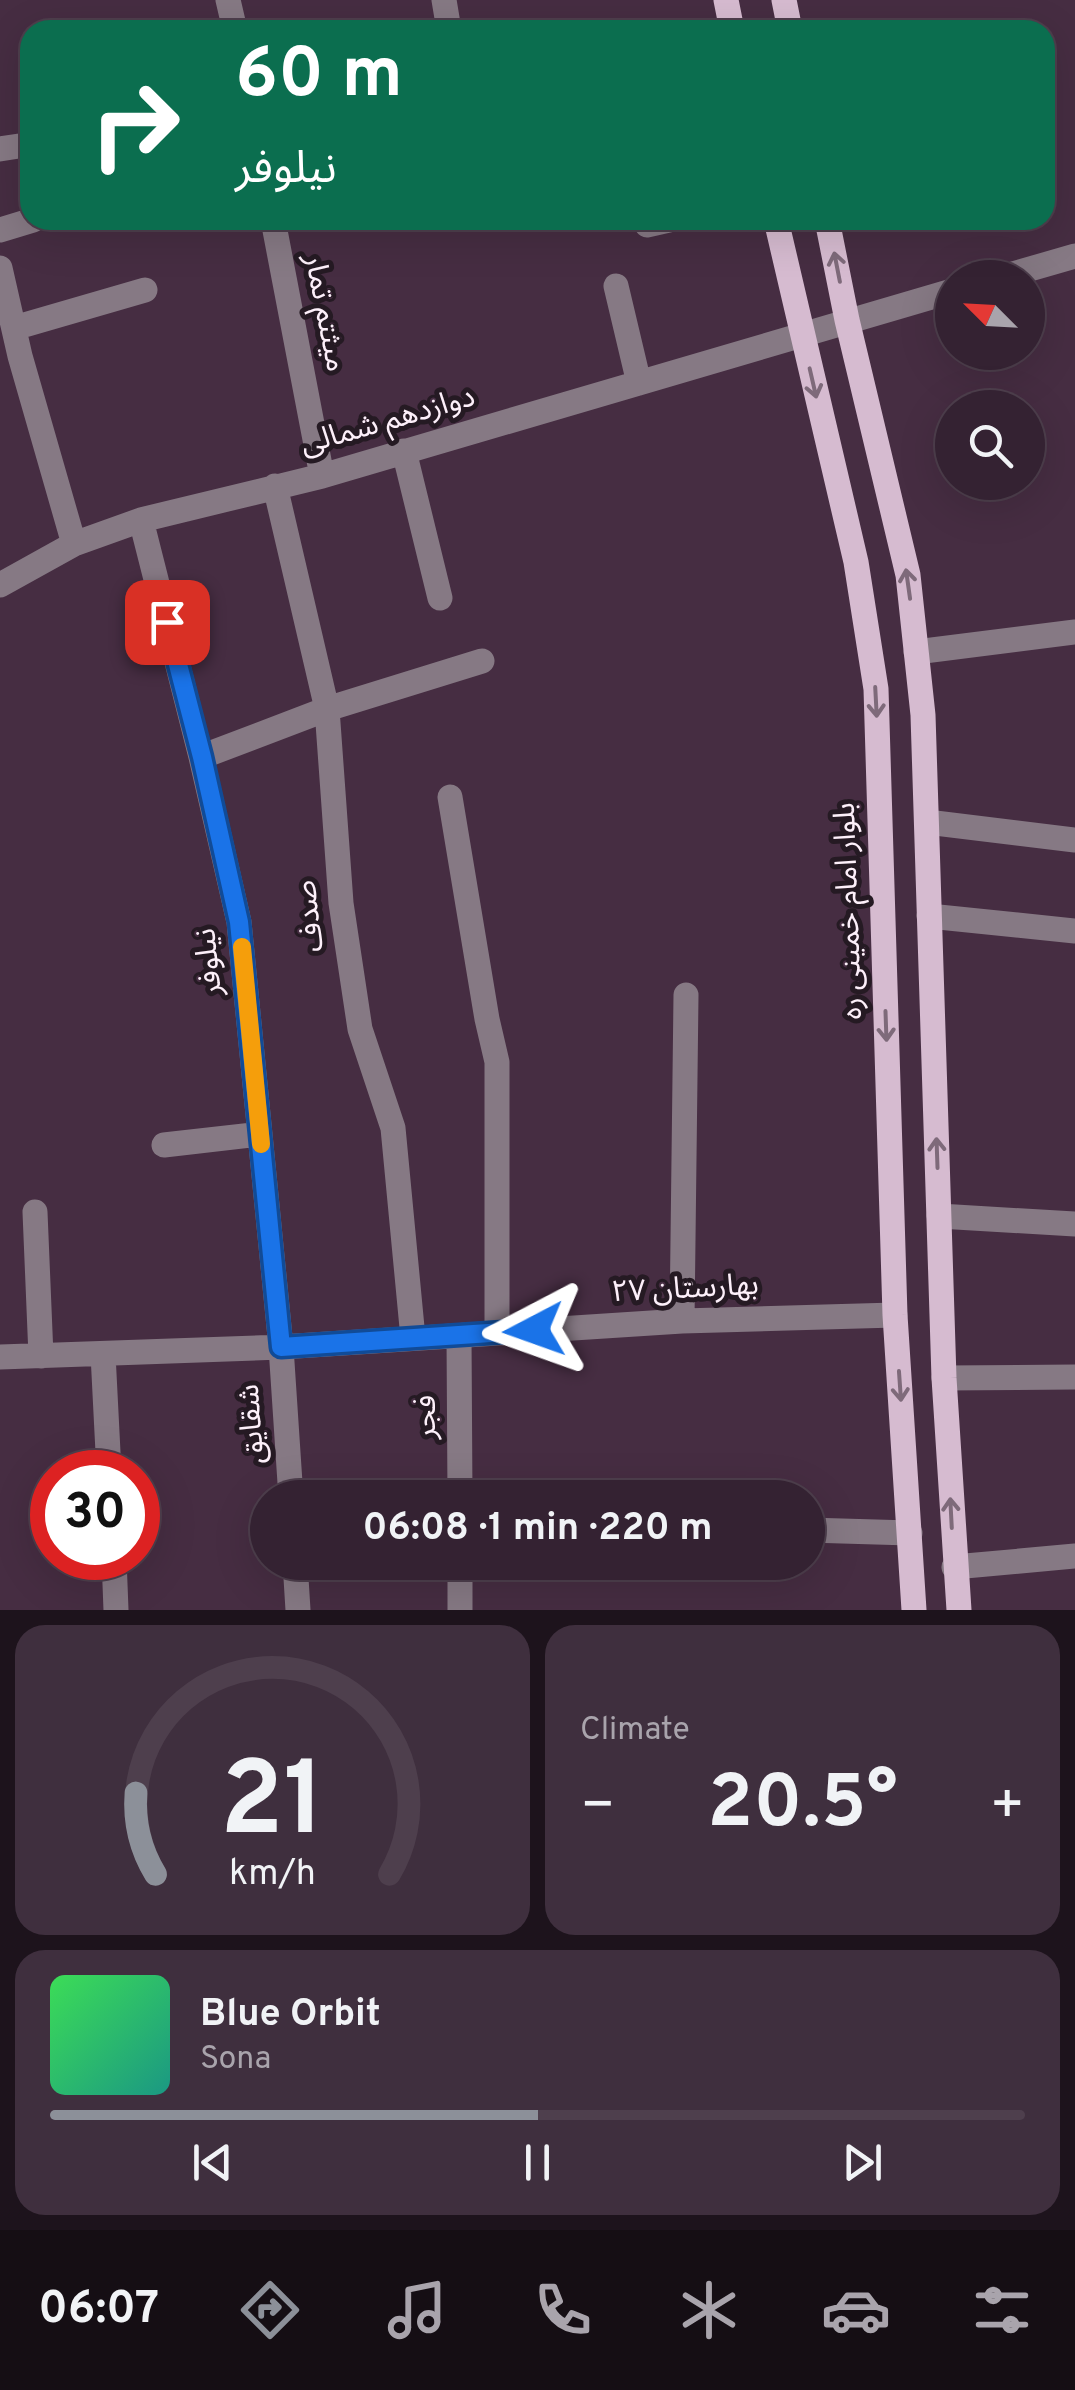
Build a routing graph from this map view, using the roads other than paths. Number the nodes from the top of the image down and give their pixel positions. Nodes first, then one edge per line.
1 (275, 230) edge
2 (778, 230) edge
3 (830, 230) edge
4 (1075, 256) edge
5 (1045, 265) edge
6 (0, 268) edge
7 (616, 286) dead end
8 (145, 290) dead end
9 (935, 296) edge
10 (847, 320) junction
11 (14, 328) junction
12 (802, 337) junction
13 (10, 359) edge
14 (639, 383) junction
15 (404, 451) junction
16 (322, 476) junction
17 (274, 486) junction
18 (141, 520) junction
19 (74, 544) junction
20 (0, 586) edge
21 (440, 598) dead end
22 (1075, 632) edge
23 (916, 652) junction
24 (482, 661) dead end
25 (327, 709) junction
26 (202, 757) junction
27 (450, 797) dead end
28 (926, 822) junction
29 (1075, 840) edge
30 (930, 916) junction
31 (1075, 931) edge
32 (686, 995) dead end
33 (260, 1134) junction
34 (164, 1145) dead end
35 (35, 1212) dead end
36 (939, 1216) junction
37 (1075, 1224) edge
38 (895, 1315) junction
39 (682, 1321) junction
40 (498, 1332) junction
41 (458, 1336) junction
42 (412, 1338) junction
43 (281, 1347) junction
44 (103, 1354) junction
45 (41, 1356) junction
46 (0, 1357) edge
47 (1075, 1377) edge
48 (944, 1378) junction
49 (109, 1450) edge
50 (290, 1480) edge
51 (460, 1480) edge
52 (825, 1530) edge
53 (910, 1533) junction
54 (1075, 1556) edge
55 (954, 1567) junction
56 (115, 1580) edge
57 (296, 1580) edge
58 (460, 1580) edge
59 (116, 1610) edge
60 (298, 1610) edge
61 (460, 1610) edge
62 (914, 1610) edge
63 (958, 1610) edge

1 - 16 street, میثتم تمار
2 - 12 main road, بلوار امام خمینی ره
10 -> 3 main road
4 - 5 street
6 - 11 street
7 - 14 street
8 - 11 street
9 - 10 street, دوازدهم شمالی
10 - 12 street, دوازدهم شمالی
23 -> 10 main road
11 - 13 street
12 - 14 street, دوازدهم شمالی
12 -> 38 main road, بلوار امام خمینی ره
13 - 19 street
14 - 15 street, دوازدهم شمالی
15 - 16 street, دوازدهم شمالی
15 - 21 street
16 - 17 street, دوازدهم شمالی
17 - 18 street, دوازدهم شمالی
17 - 25 street, صدف
18 - 19 street, دوازدهم شمالی
18 - 26 street, نیلوفر
19 - 20 street, دوازدهم شمالی
22 - 23 street
23 - 28 main road
24 - 25 street
25 - 26 street
25 - 42 street, صدف
26 - 33 street, نیلوفر
27 - 40 street
28 - 29 street
28 - 30 main road
30 - 31 street
36 -> 30 main road
32 - 39 street
33 - 34 street
33 - 43 street, نیلوفر
35 - 45 street
36 - 37 street
36 - 48 main road
38 - 39 street, بهارستان ۲۷
38 -> 53 main road, بلوار امام خمینی ره
39 - 40 street, بهارستان ۲۷
40 - 41 street, بهارستان ۲۷
41 - 42 street, بهارستان ۲۷
41 - 51 street, فجر
42 - 43 street, بهارستان ۲۷
43 - 44 street, بهارستان ۲۷
43 - 50 street, شقایق
44 - 45 street, بهارستان ۲۷
44 - 49 street
45 - 46 street, بهارستان ۲۷
47 - 48 street
55 -> 48 main road
52 - 53 street
53 - 62 main road, بلوار امام خمینی ره
54 - 55 street
55 - 63 main road
56 - 59 street
57 - 60 street
58 - 61 street

